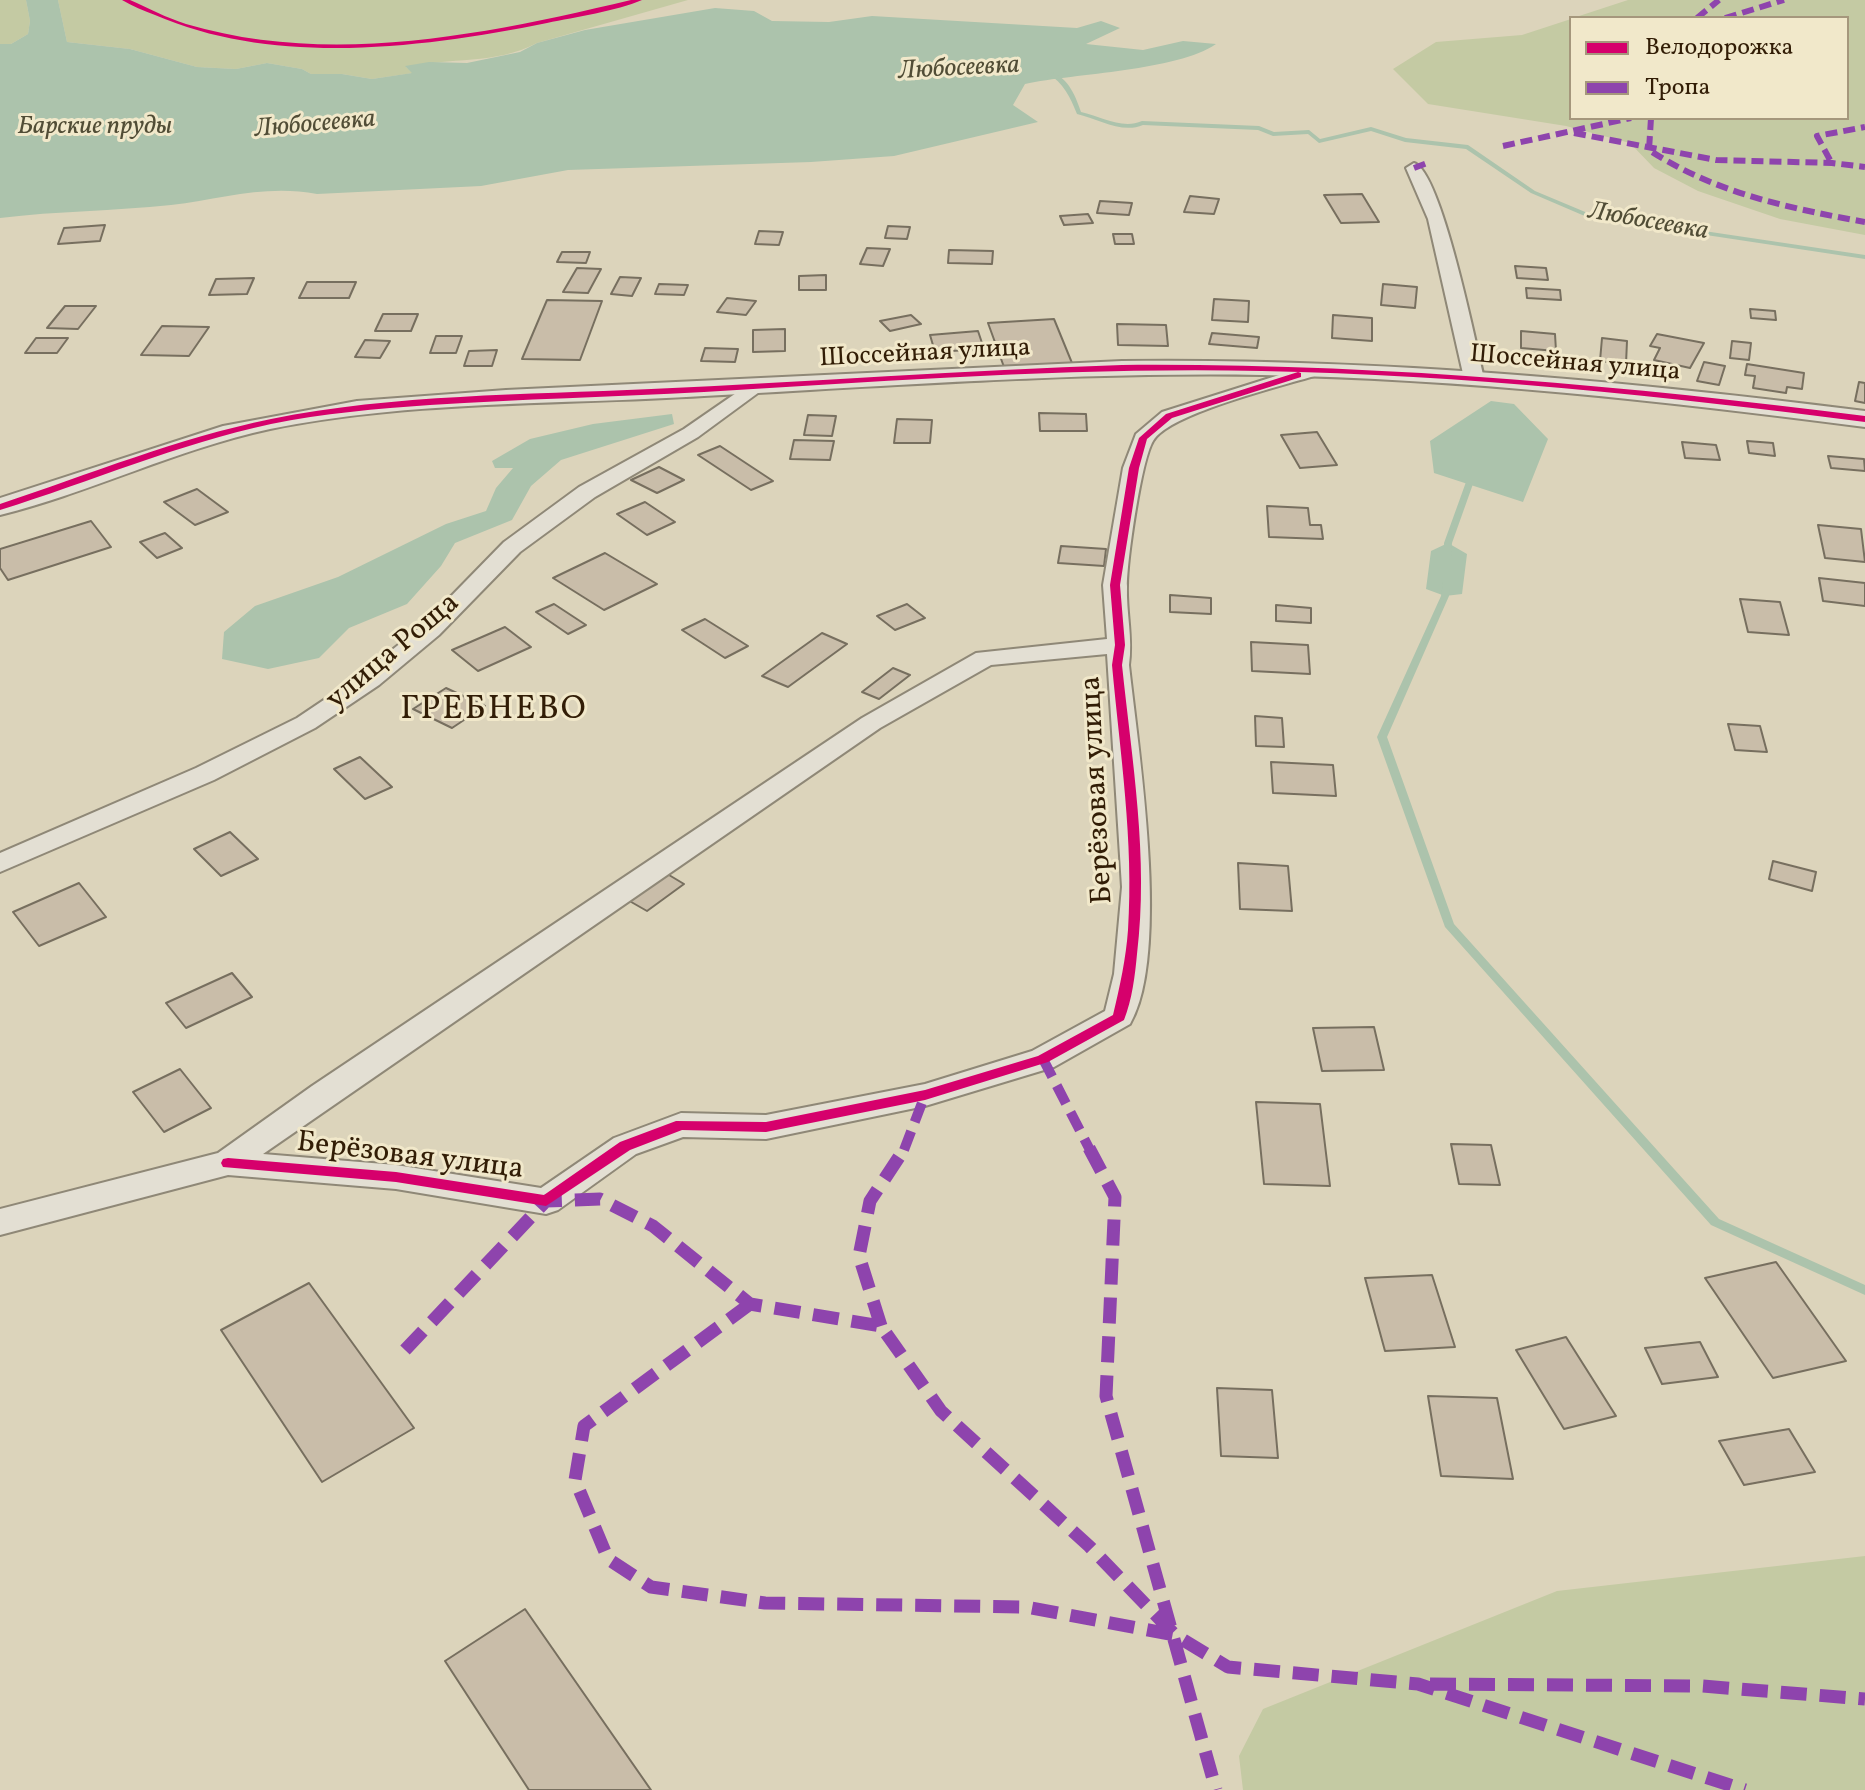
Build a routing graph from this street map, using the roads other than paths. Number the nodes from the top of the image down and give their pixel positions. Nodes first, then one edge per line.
1 (1414, 168) dead end
2 (1212, 368) junction
3 (1314, 370) junction
4 (1474, 378) junction
5 (755, 386) junction
6 (1218, 399) junction
7 (1865, 419) edge
8 (0, 507) edge
9 (1120, 645) junction
10 (0, 863) edge
11 (228, 1163) junction
12 (0, 1222) edge

1 - 4 street
2 - 3 street, Шоссейная улица
2 - 5 street, Шоссейная улица
2 - 6 street
3 - 4 street, Шоссейная улица
3 - 6 street, Берёзовая улица
4 - 7 street, Шоссейная улица
5 - 8 street, Шоссейная улица
5 - 10 street, улица Роща
6 - 9 street, Берёзовая улица
9 - 11 street
9 - 11 street, Берёзовая улица
11 - 12 street

